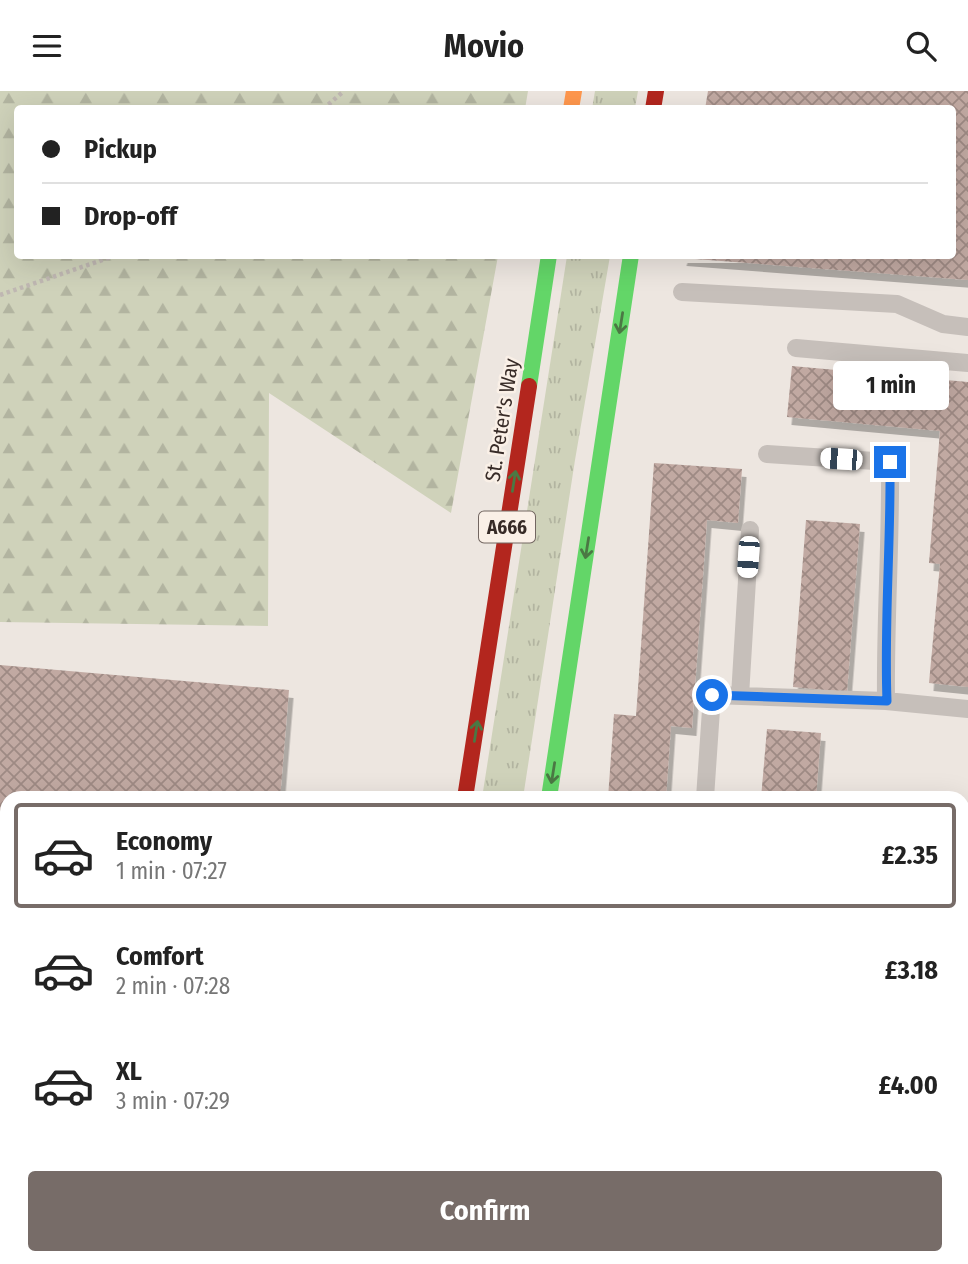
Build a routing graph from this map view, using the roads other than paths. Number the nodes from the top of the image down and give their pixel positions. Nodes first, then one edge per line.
1 (548, 259) edge
2 (630, 259) edge
3 (682, 292) dead end
4 (968, 327) edge
5 (796, 348) dead end
6 (968, 363) edge
7 (767, 454) dead end
8 (750, 530) dead end
9 (740, 696) junction
10 (887, 701) junction
11 (968, 709) edge
12 (466, 791) edge
13 (550, 791) edge
14 (705, 791) edge

12 -> 1 highway, St. Peter's Way / A666
2 -> 13 highway
3 - 4 lane
5 - 6 lane
7 - 10 lane
8 - 9 lane
9 - 10 lane
9 - 14 lane
10 - 11 lane

